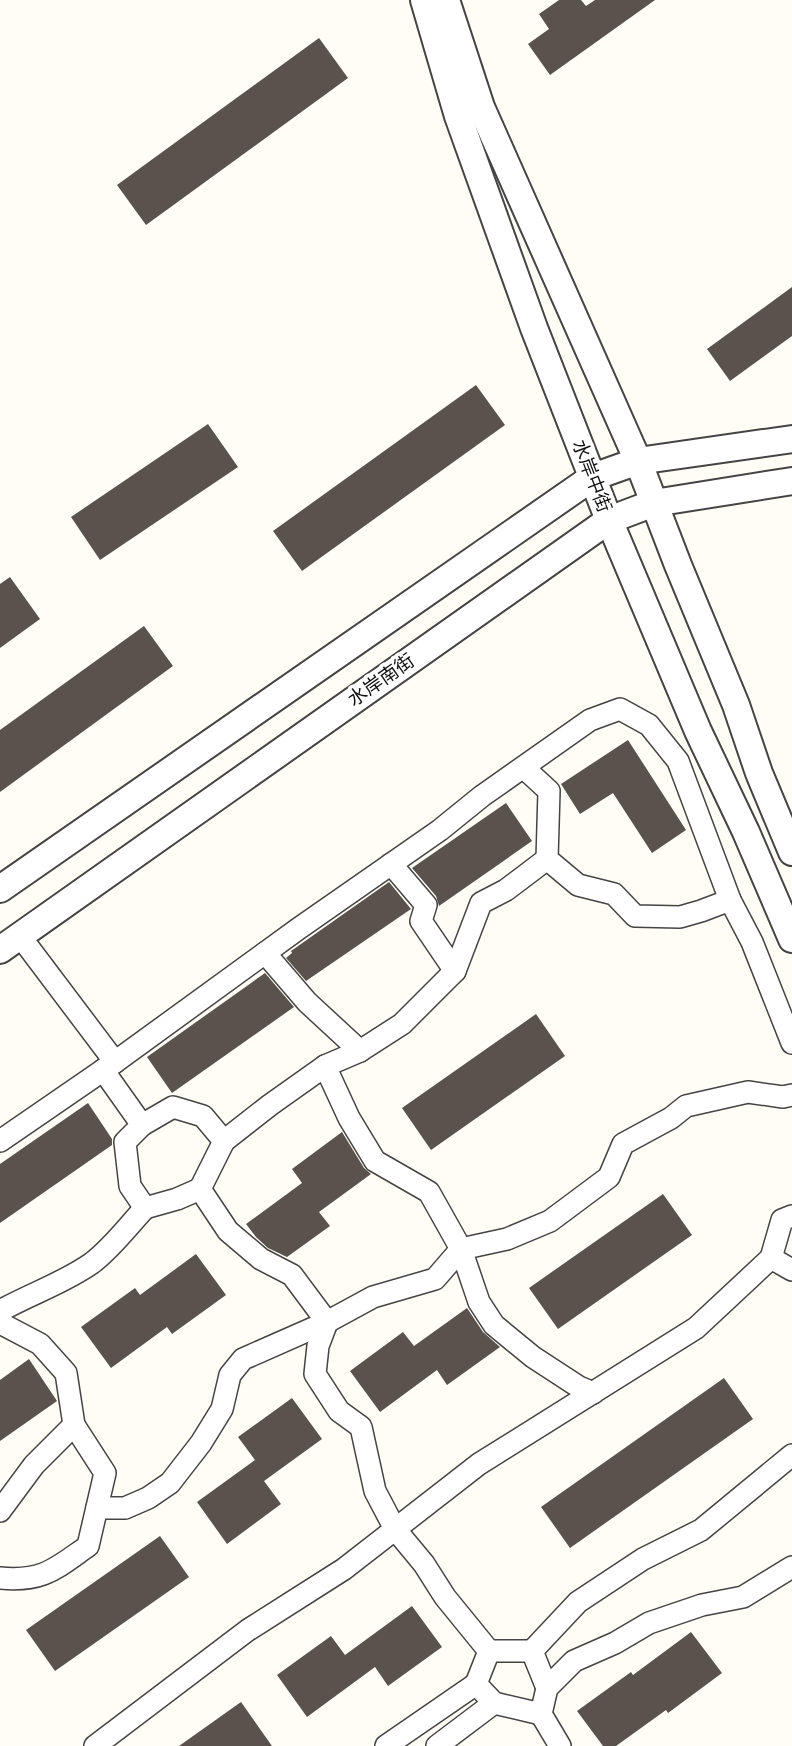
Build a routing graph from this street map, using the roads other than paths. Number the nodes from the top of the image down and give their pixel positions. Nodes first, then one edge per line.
1 (424, 0) edge
2 (446, 0) edge
3 (792, 439) edge
4 (638, 461) junction
5 (593, 477) junction
6 (792, 481) edge
7 (654, 503) junction
8 (609, 520) junction
9 (524, 768) junction
10 (792, 852) edge
11 (547, 859) junction
12 (391, 864) junction
13 (0, 889) edge
14 (730, 900) junction
15 (792, 939) edge
16 (10, 943) edge
17 (265, 953) junction
18 (455, 971) junction
19 (792, 1043) edge
20 (360, 1051) junction
21 (109, 1066) junction
22 (325, 1066) junction
23 (792, 1095) edge
24 (142, 1125) junction
25 (0, 1141) edge
26 (224, 1141) junction
27 (200, 1189) junction
28 (145, 1208) junction
29 (792, 1216) edge
30 (461, 1249) junction
31 (771, 1258) junction
32 (792, 1270) edge
33 (0, 1311) edge
34 (327, 1322) junction
35 (0, 1323) edge
36 (593, 1393) junction
37 (74, 1425) junction
38 (792, 1455) edge
39 (97, 1508) junction
40 (0, 1511) edge
41 (396, 1529) junction
42 (792, 1567) edge
43 (0, 1578) edge
44 (22, 1580) junction
45 (0, 1596) edge
46 (489, 1651) junction
47 (533, 1651) junction
48 (477, 1684) junction
49 (547, 1688) junction
50 (494, 1703) junction
51 (541, 1714) junction
52 (96, 1746) edge
53 (387, 1746) edge
54 (437, 1746) edge
55 (560, 1746) edge

1 - 5 street, 水岸中街
2 - 4 street
3 - 4 street
4 - 5 street
4 - 7 street
5 - 8 street, 水岸中街
5 - 13 street
6 - 7 street, 水岸南街
7 - 8 street, 水岸南街
7 - 10 street
8 - 15 street, 水岸中街
8 - 16 street, 水岸南街
9 - 11 street
9 - 12 street
9 - 14 street
11 - 14 street
11 - 18 street
12 - 17 street
12 - 18 street
14 - 19 street
16 - 21 street
17 - 20 street
17 - 21 street
18 - 20 street
20 - 22 street
21 - 24 street
21 - 25 street
22 - 26 street
22 - 30 street
23 - 30 street
24 - 26 street
24 - 28 street
26 - 27 street
27 - 28 street
27 - 34 street
28 - 33 street
29 - 31 street
30 - 34 street
30 - 36 street
31 - 32 street
31 - 36 street
34 - 39 street
34 - 41 street
35 - 37 street
36 - 41 street
37 - 39 street
37 - 40 street
38 - 47 street
39 - 44 street
41 - 46 street
41 - 52 street
42 - 49 street
43 - 44 street
44 - 45 street
46 - 47 street
46 - 48 street
47 - 49 street
48 - 50 street
48 - 53 street
49 - 51 street
50 - 51 street
50 - 54 street
51 - 55 street

